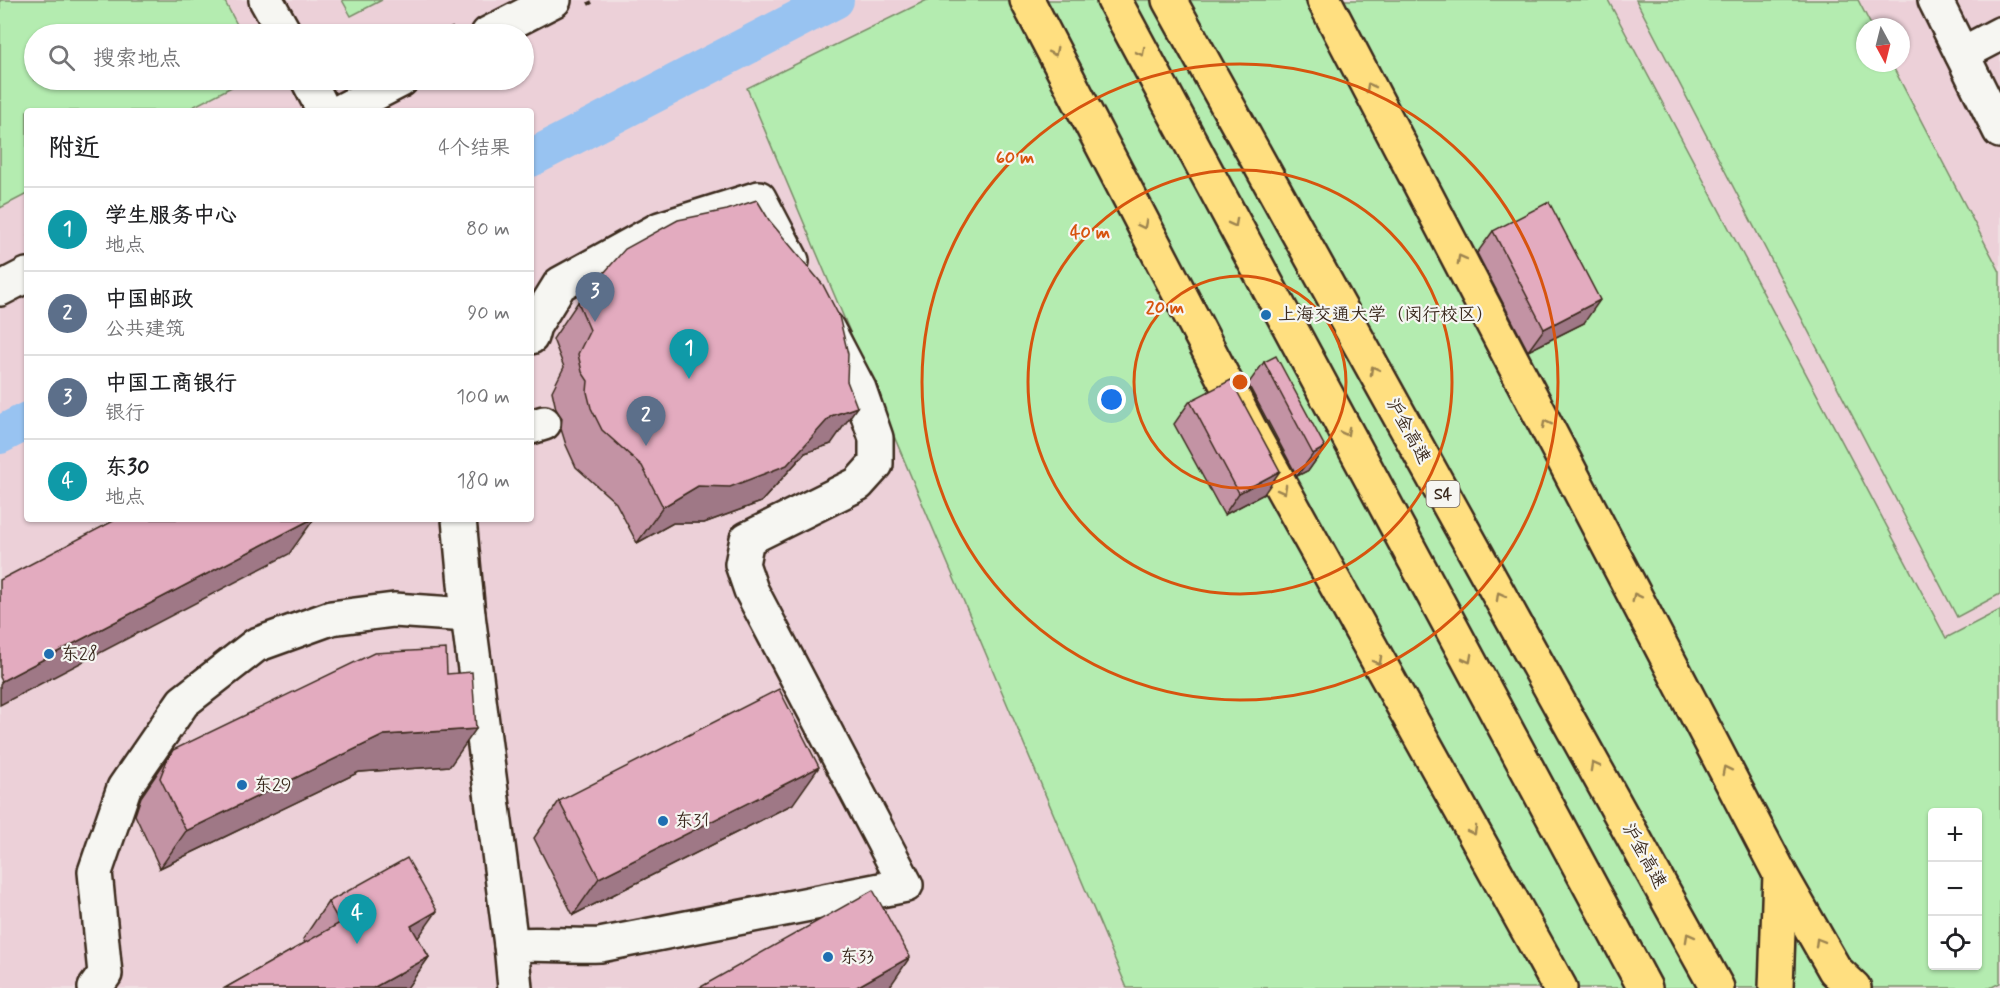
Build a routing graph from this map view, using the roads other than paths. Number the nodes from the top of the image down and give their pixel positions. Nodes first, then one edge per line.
1 (266, 0) edge
2 (554, 0) edge
3 (1027, 0) edge
4 (1114, 0) edge
5 (1168, 0) edge
6 (1324, 0) edge
7 (1935, 0) edge
8 (279, 24) edge
9 (507, 24) edge
10 (2000, 34) edge
11 (1962, 54) junction
12 (313, 90) edge
13 (382, 90) edge
14 (322, 108) edge
15 (347, 108) edge
16 (2000, 130) edge
17 (24, 277) edge
18 (0, 289) edge
19 (534, 326) edge
20 (459, 522) edge
21 (468, 615) junction
22 (1780, 874) junction
23 (511, 945) junction
24 (95, 988) edge
25 (514, 988) edge
26 (1560, 988) edge
27 (1645, 988) edge
28 (1717, 988) edge
29 (1776, 988) edge
30 (1854, 988) edge

1 - 8 lane
2 - 9 lane
3 -> 26 highway
4 -> 27 highway
28 -> 5 highway, 沪金高速 / S4
22 -> 6 highway
7 - 11 lane
10 - 11 lane
11 - 16 lane
12 - 14 lane
13 - 15 lane
17 - 18 lane
19 - 23 lane
20 - 21 lane
21 - 23 lane
21 - 24 lane
22 - 29 highway
30 -> 22 highway
23 - 25 lane

